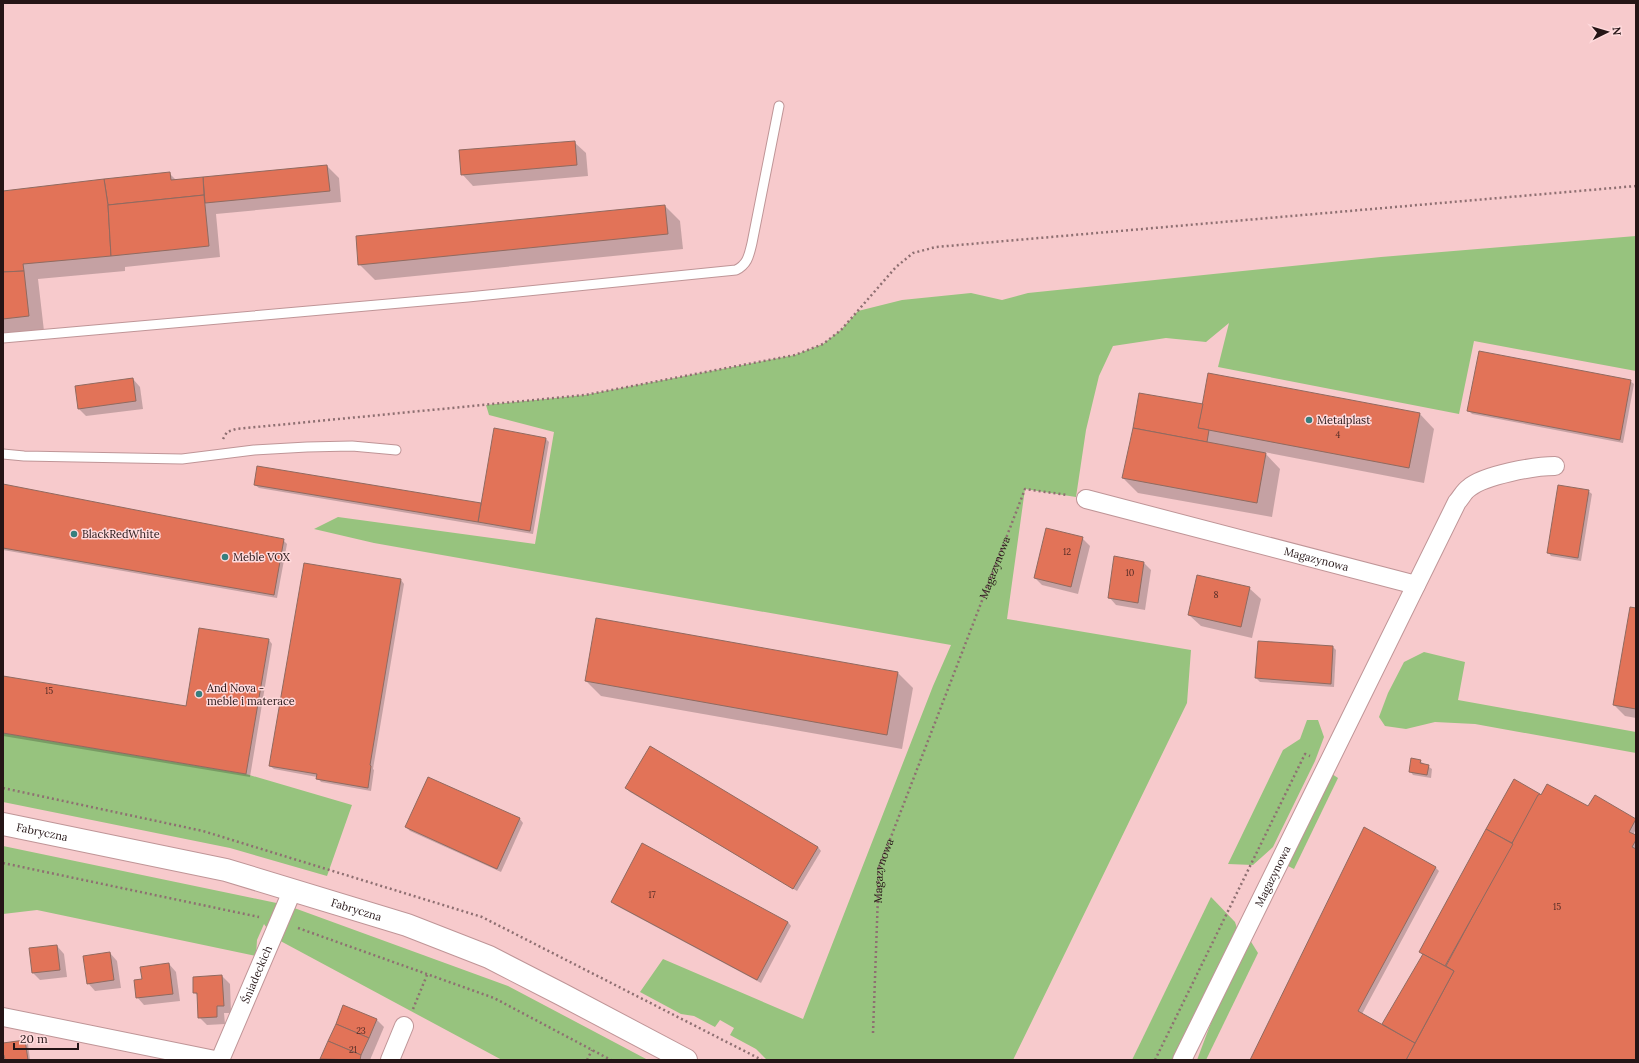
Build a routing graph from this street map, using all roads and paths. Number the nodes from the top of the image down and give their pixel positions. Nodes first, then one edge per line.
1 (779, 106) dead end
2 (1636, 186) edge
3 (3, 338) edge
4 (396, 450) dead end
5 (3, 454) edge
6 (219, 455) junction
7 (1555, 466) dead end
8 (1086, 499) joint
9 (1416, 585) junction
10 (1328, 764) junction
11 (3, 824) edge
12 (3, 863) edge
13 (293, 889) junction
14 (279, 921) junction
15 (427, 975) junction
16 (3, 1017) edge
17 (404, 1026) joint
18 (873, 1033) dead end
19 (592, 1050) junction
20 (215, 1060) edge
21 (220, 1060) edge
22 (390, 1060) edge
23 (587, 1060) edge
24 (611, 1060) edge
25 (686, 1060) edge
26 (1155, 1060) edge
27 (1182, 1060) edge

1 - 3 lane
2 - 6 path
4 - 6 lane
5 - 6 lane
7 - 9 street, Magazynowa
8 - 9 street, Magazynowa
8 - 18 path, Magazynowa
9 - 10 street, Magazynowa
10 - 26 path
10 - 27 street, Magazynowa
11 - 13 street, Fabryczna
12 - 14 path
13 - 14 street, Śniadeckich
13 - 25 street, Fabryczna
14 - 15 path
14 - 21 street, Śniadeckich
15 - 17 path
15 - 19 path
16 - 20 street
17 - 22 street
19 - 23 path
19 - 24 path

